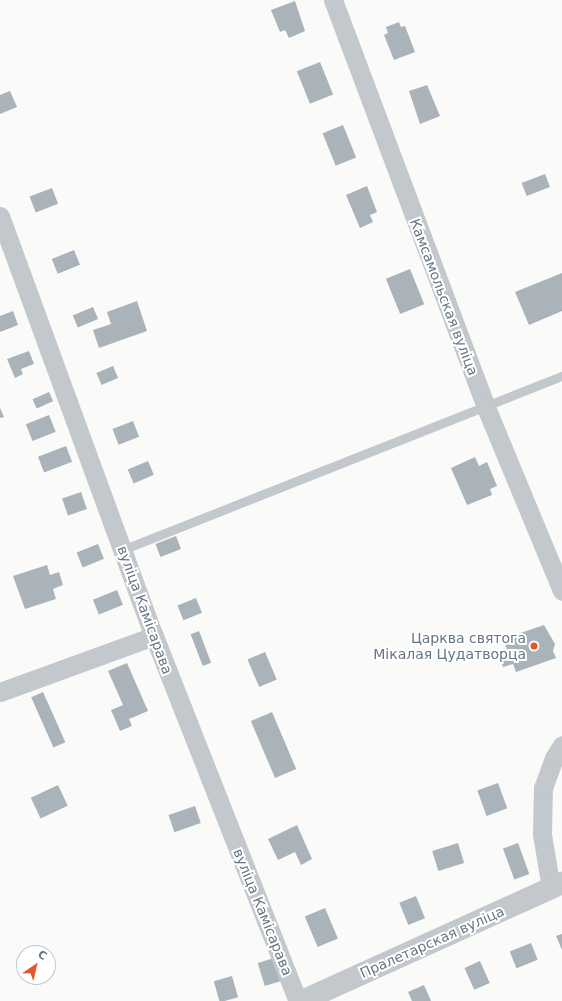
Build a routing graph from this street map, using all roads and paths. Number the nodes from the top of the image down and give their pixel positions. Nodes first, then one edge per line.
1 (333, 0) edge
2 (0, 216) edge
3 (562, 376) edge
4 (485, 405) junction
5 (122, 550) junction
6 (562, 591) edge
7 (154, 636) junction
8 (0, 692) edge
9 (562, 745) edge
10 (557, 885) edge
11 (298, 1001) edge
12 (302, 1001) edge

1 - 4 street, Камсамольская вуліца
2 - 5 street, вуліца Камісарава
3 - 4 lane
4 - 5 lane
4 - 6 street, Камсамольская вуліца
5 - 7 street, вуліца Камісарава
7 - 8 street
7 - 11 street, вуліца Камісарава
9 - 10 street
10 - 12 street, Пралетарская вуліца

